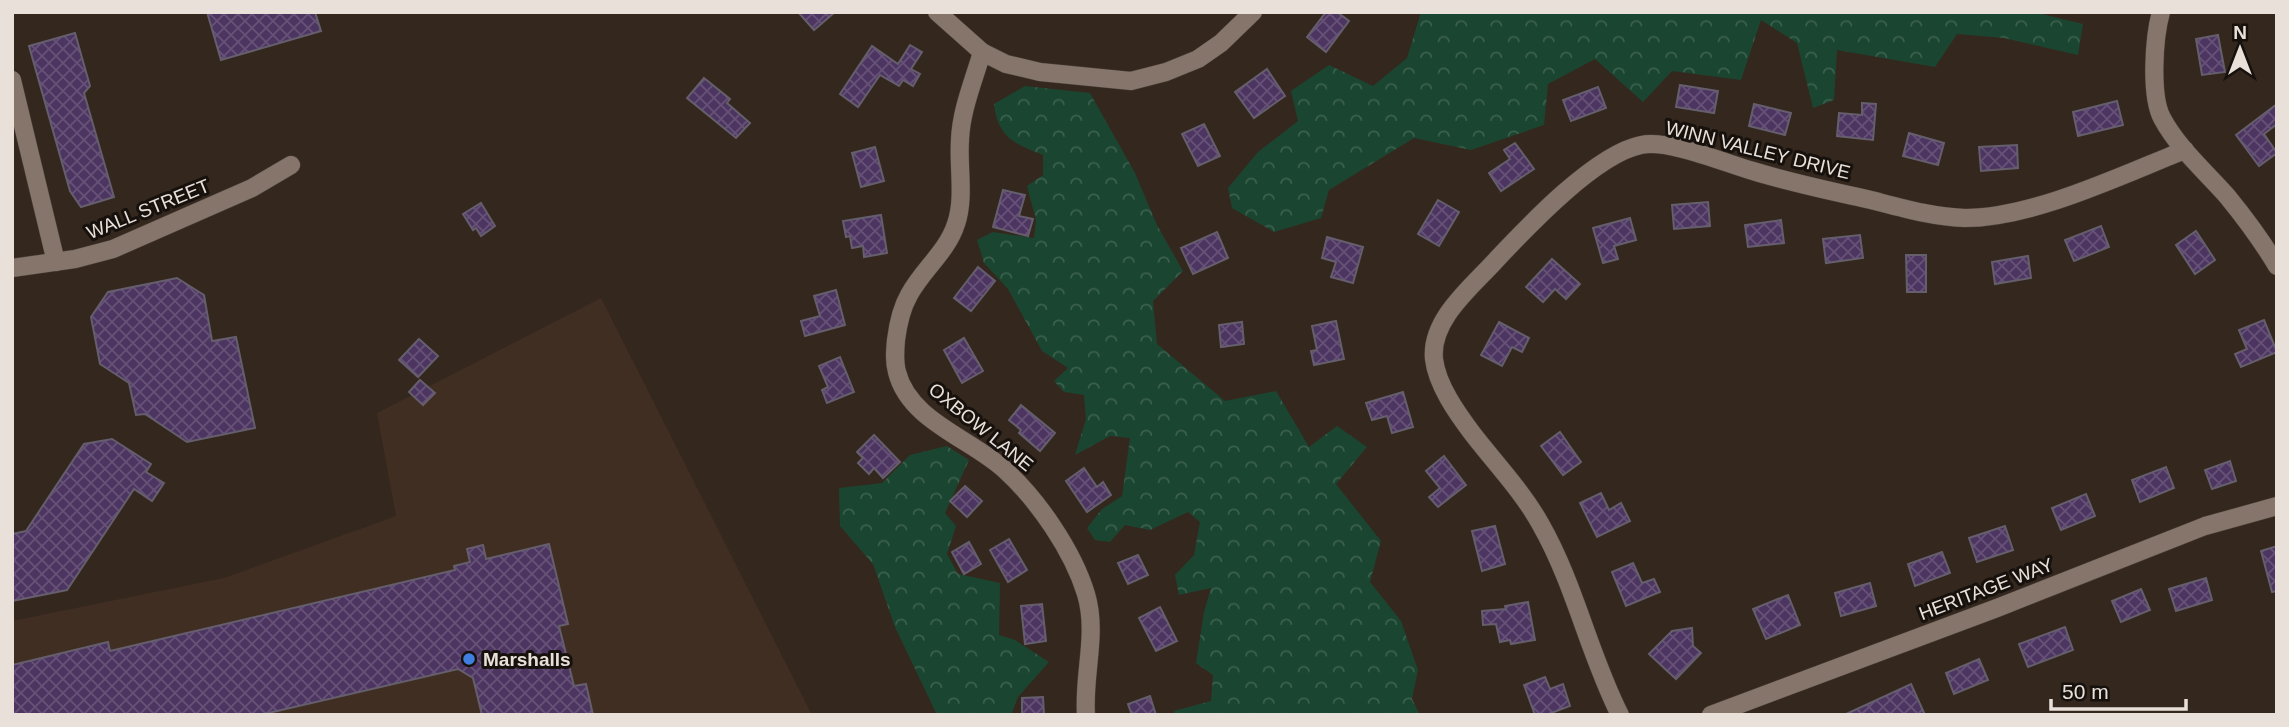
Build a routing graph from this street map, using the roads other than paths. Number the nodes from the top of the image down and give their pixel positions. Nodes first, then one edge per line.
1 (937, 12) edge
2 (1254, 12) edge
3 (2161, 12) edge
4 (982, 52) junction
5 (12, 80) edge
6 (2185, 150) junction
7 (291, 165) dead end
8 (57, 262) junction
9 (2277, 266) edge
10 (12, 268) edge
11 (2277, 506) edge
12 (1086, 715) edge
13 (1620, 715) edge
14 (1712, 715) edge

1 - 4 street
2 - 4 street
3 - 6 street
4 - 12 street, OXBOW LANE
5 - 8 street
6 - 9 street
6 - 13 street, WINN VALLEY DRIVE
7 - 8 street, WALL STREET
8 - 10 street, WALL STREET
11 - 14 street, HERITAGE WAY

